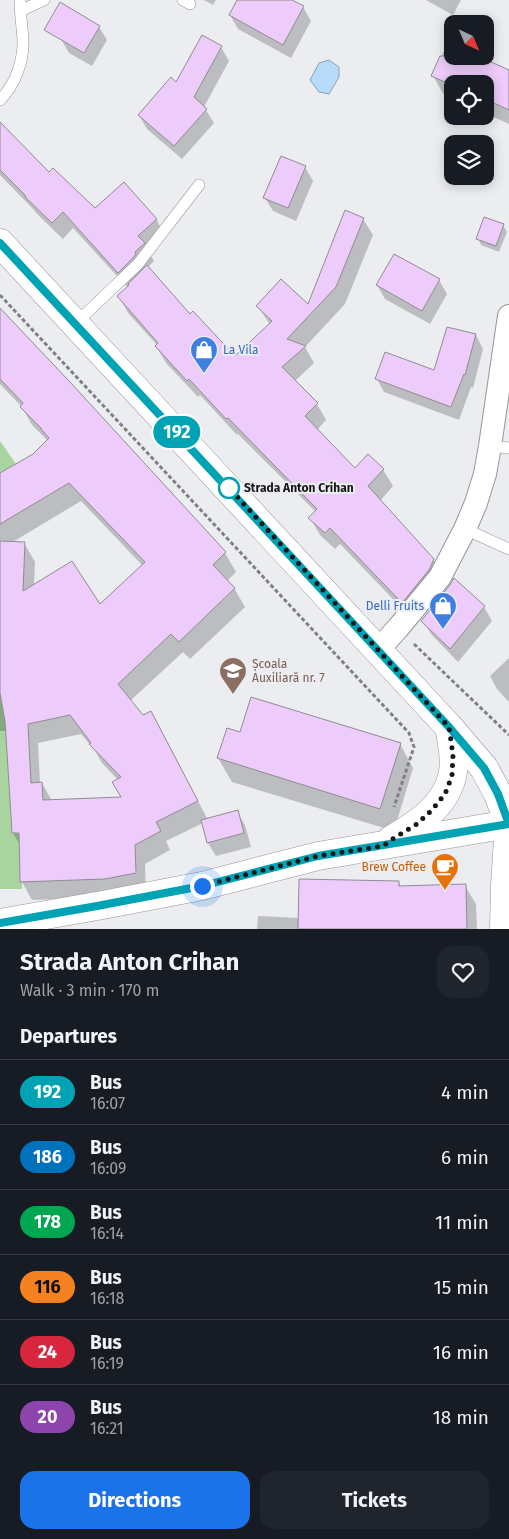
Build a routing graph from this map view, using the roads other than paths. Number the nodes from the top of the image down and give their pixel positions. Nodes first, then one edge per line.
1 (44, 0) edge
2 (20, 6) edge
3 (0, 100) edge
4 (199, 185) dead end
5 (0, 243) edge
6 (509, 316) edge
7 (76, 323) junction
8 (499, 447) edge
9 (465, 529) junction
10 (509, 549) edge
11 (378, 649) junction
12 (449, 727) junction
13 (509, 824) edge
14 (383, 846) junction
15 (0, 923) edge
16 (504, 929) edge

1 - 2 lane
2 - 3 lane
4 - 7 lane
5 - 7 main road
6 - 8 street
7 - 11 main road
8 - 9 street
9 - 10 lane
9 - 11 street
11 - 12 main road
12 - 13 main road
12 - 14 main road
13 - 14 main road
13 - 16 main road
14 - 15 main road

